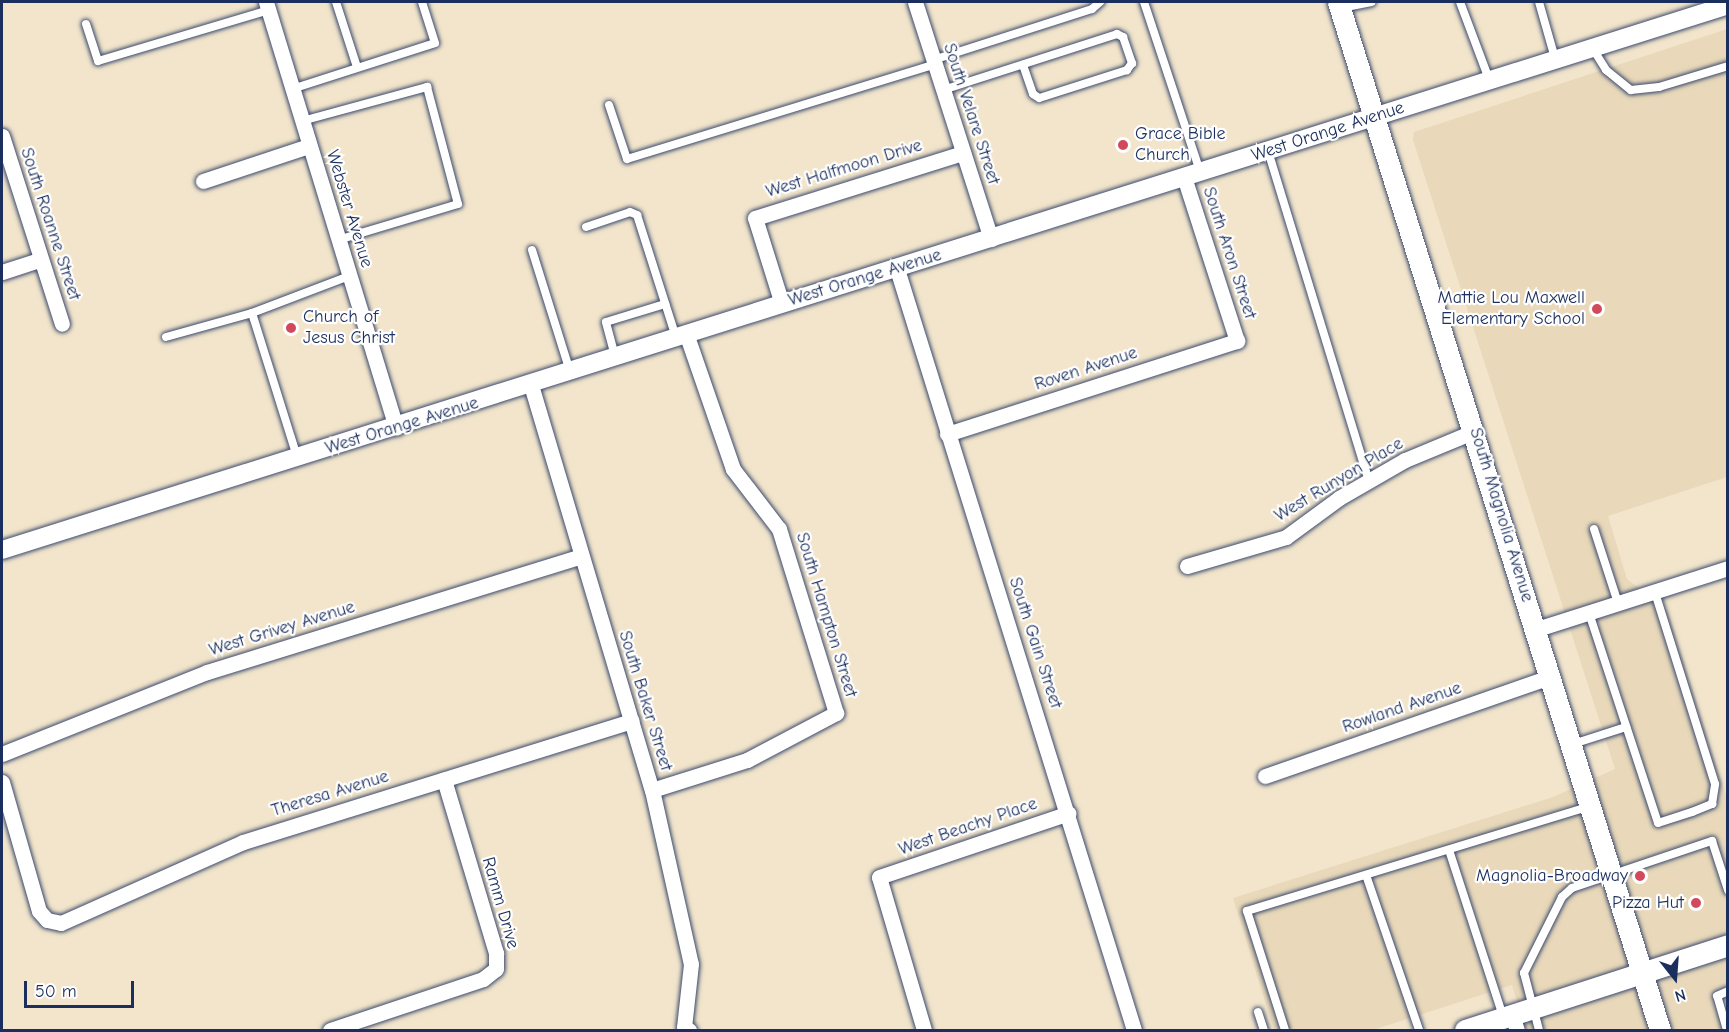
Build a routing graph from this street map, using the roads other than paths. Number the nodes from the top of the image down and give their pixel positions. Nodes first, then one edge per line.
1 (336, 2) edge
2 (422, 2) edge
3 (915, 2) edge
4 (1100, 2) edge
5 (1144, 2) edge
6 (1371, 2) edge
7 (1460, 2) edge
8 (1539, 2) edge
9 (1339, 5) edge
10 (1728, 5) edge
11 (268, 6) edge
12 (86, 24) dead end
13 (1592, 48) junction
14 (1555, 60) junction
15 (934, 62) junction
16 (1023, 65) junction
17 (1728, 66) edge
18 (357, 68) junction
19 (1489, 81) junction
20 (292, 89) junction
21 (943, 90) junction
22 (609, 105) dead end
23 (1376, 117) junction
24 (302, 121) junction
25 (2, 136) edge
26 (309, 146) junction
27 (1268, 151) junction
28 (963, 153) junction
29 (1192, 175) junction
30 (203, 181) dead end
31 (586, 227) dead end
32 (991, 239) junction
33 (338, 240) junction
34 (532, 250) dead end
35 (40, 260) junction
36 (897, 269) junction
37 (2, 272) edge
38 (350, 276) junction
39 (665, 304) junction
40 (782, 304) junction
41 (252, 313) junction
42 (62, 324) dead end
43 (166, 337) dead end
44 (681, 337) junction
45 (1237, 341) joint
46 (616, 358) junction
47 (570, 372) junction
48 (531, 385) junction
49 (396, 428) junction
50 (1474, 431) junction
51 (947, 434) junction
52 (298, 459) junction
53 (1369, 481) junction
54 (1594, 529) dead end
55 (2, 550) edge
56 (579, 557) junction
57 (1187, 566) dead end
58 (1728, 568) edge
59 (1655, 592) junction
60 (1618, 603) junction
61 (1589, 613) junction
62 (1537, 629) junction
63 (1552, 676) junction
64 (632, 720) junction
65 (1626, 727) junction
66 (1573, 744) junction
67 (2, 754) edge
68 (1265, 776) dead end
69 (444, 780) junction
70 (2, 782) edge
71 (652, 790) junction
72 (1592, 806) junction
73 (1069, 813) junction
74 (1449, 850) junction
75 (1612, 873) junction
76 (1366, 875) junction
77 (1728, 890) edge
78 (1728, 945) edge
79 (1642, 972) junction
80 (1728, 991) edge
81 (1258, 1012) dead end
82 (1516, 1018) edge
83 (684, 1029) edge
84 (330, 1030) edge
85 (924, 1030) edge
86 (1134, 1030) edge
87 (1264, 1030) edge
88 (1285, 1030) edge
89 (1419, 1030) edge
90 (1465, 1030) edge
91 (1539, 1030) edge
92 (1660, 1030) edge
93 (1727, 1030) edge

1 - 18 lane
2 - 18 lane
3 - 15 street, South Velare Street
4 - 15 lane
5 - 29 lane
6 - 9 lane
7 - 19 lane
8 - 14 lane
9 - 23 main road, South Magnolia Avenue
10 - 13 street, West Orange Avenue
11 - 12 lane
11 - 20 street, Webster Avenue
13 - 14 street, West Orange Avenue
13 - 17 lane
14 - 19 street, West Orange Avenue
15 - 21 street, South Velare Street
15 - 22 lane
16 - 16 lane
16 - 21 lane
18 - 20 lane
19 - 23 street, West Orange Avenue
20 - 24 street, Webster Avenue
21 - 28 street, South Velare Street
23 - 27 street, West Orange Avenue
23 - 50 main road, South Magnolia Avenue
24 - 26 street, Webster Avenue
24 - 33 lane
25 - 35 street, South Roanne Street
26 - 30 street
26 - 33 street, Webster Avenue
27 - 29 street, West Orange Avenue
27 - 53 lane
28 - 32 street, South Velare Street
28 - 40 street, West Halfmoon Drive
29 - 32 street, West Orange Avenue
29 - 45 street, South Aron Street
31 - 39 lane
32 - 36 street, West Orange Avenue
33 - 38 street, Webster Avenue
34 - 47 lane
35 - 37 street
35 - 42 street, South Roanne Street
36 - 40 street, West Orange Avenue
36 - 51 street, South Gain Street
38 - 41 lane
38 - 49 street, Webster Avenue
39 - 44 lane
39 - 46 lane
40 - 44 street, West Orange Avenue
41 - 43 lane
41 - 52 lane
44 - 46 street, West Orange Avenue
44 - 71 street, South Hampton Street
45 - 51 street, Roven Avenue
46 - 47 street, West Orange Avenue
47 - 48 street, West Orange Avenue
48 - 49 street, West Orange Avenue
48 - 56 street, South Baker Street
49 - 52 street, West Orange Avenue
50 - 53 street, West Runyon Place
50 - 62 main road, South Magnolia Avenue
51 - 73 street, South Gain Street
52 - 55 street, West Orange Avenue
53 - 57 street, West Runyon Place
54 - 60 lane
56 - 64 street, South Baker Street
56 - 67 street, West Grivey Avenue
58 - 59 street
59 - 60 street
59 - 65 lane
60 - 61 street
61 - 62 street
61 - 65 lane
62 - 63 main road, South Magnolia Avenue
63 - 66 main road, South Magnolia Avenue
63 - 68 street, Rowland Avenue
64 - 69 street, Theresa Avenue
64 - 71 street, South Baker Street
65 - 66 lane
66 - 72 main road, South Magnolia Avenue
69 - 70 street, Theresa Avenue
69 - 84 street, Ramm Drive
71 - 83 street, South Baker Street
72 - 74 lane
72 - 75 main road, South Magnolia Avenue
73 - 85 street, West Beachy Place
73 - 86 street, South Gain Street
74 - 76 lane
74 - 82 lane
75 - 77 lane
75 - 79 main road, South Magnolia Avenue
75 - 82 lane
76 - 88 lane
76 - 89 lane
78 - 79 main road
79 - 82 main road
79 - 92 main road, South Magnolia Avenue
80 - 93 lane
81 - 87 lane
82 - 90 main road
82 - 91 lane

